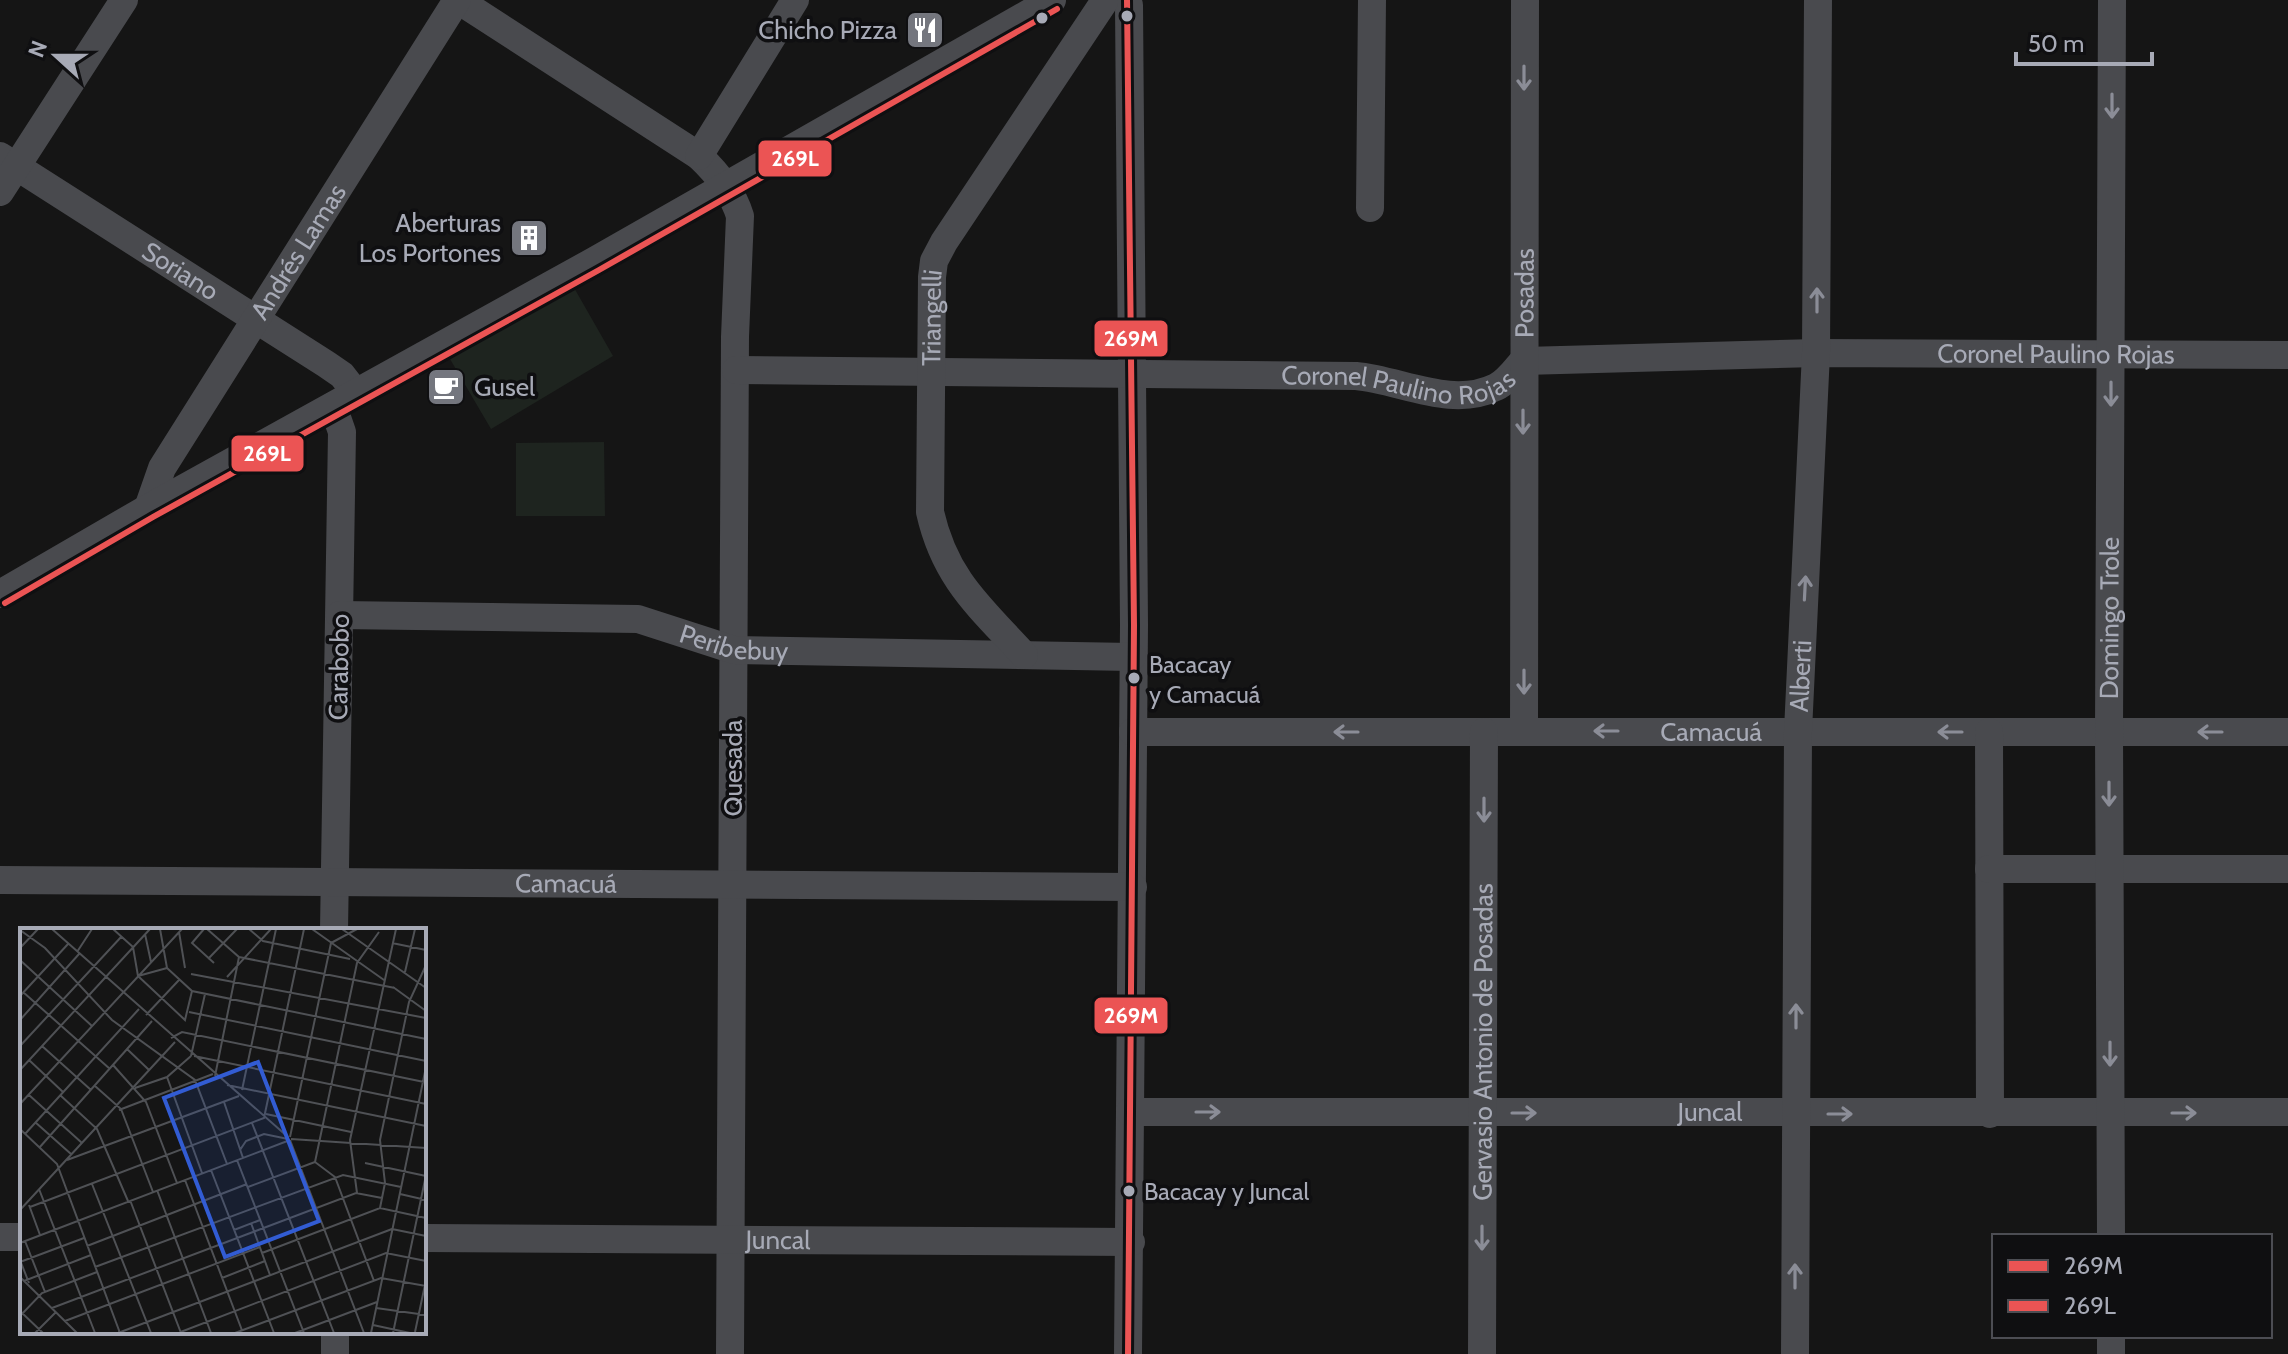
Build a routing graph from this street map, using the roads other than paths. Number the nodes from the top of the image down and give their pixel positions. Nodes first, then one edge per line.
1 (124, 0) edge
2 (458, 0) edge
3 (795, 0) edge
4 (1052, 0) edge
5 (1114, 0) edge
6 (1372, 0) edge
7 (1525, 0) edge
8 (1818, 0) edge
9 (2112, 0) edge
10 (699, 156) junction
11 (8, 162) edge
12 (725, 186) junction
13 (0, 192) edge
14 (1370, 208) dead end
15 (254, 320) junction
16 (1816, 353) junction
17 (2112, 355) junction
18 (2288, 355) edge
19 (1523, 361) junction
20 (736, 370) junction
21 (931, 373) junction
22 (1133, 373) junction
23 (344, 399) junction
24 (148, 508) junction
25 (0, 594) edge
26 (340, 615) junction
27 (734, 650) junction
28 (1024, 655) junction
29 (1132, 657) junction
30 (1524, 731) junction
31 (1798, 731) junction
32 (1133, 732) junction
33 (1484, 732) junction
34 (1989, 732) junction
35 (2109, 732) junction
36 (2288, 732) edge
37 (1989, 869) junction
38 (2109, 869) junction
39 (2288, 869) edge
40 (0, 880) edge
41 (334, 882) junction
42 (732, 883) junction
43 (1133, 887) junction
44 (334, 928) edge
45 (1130, 1112) junction
46 (1482, 1112) junction
47 (2288, 1112) edge
48 (1795, 1114) junction
49 (1990, 1114) junction
50 (2111, 1114) junction
51 (2111, 1234) edge
52 (426, 1238) edge
53 (731, 1238) junction
54 (1131, 1242) junction
55 (730, 1354) edge
56 (1128, 1354) edge
57 (1482, 1354) edge
58 (1795, 1354) edge

1 - 11 street
2 - 10 street, Quesada
2 - 15 street, Andrés Lamas
3 - 10 street
4 - 12 street
5 - 21 street, Triangelli
5 - 22 street
6 - 14 street
7 -> 19 street, Posadas
16 -> 8 street, Alberti
9 -> 17 street, Domingo Trole
10 - 12 street, Quesada
11 - 13 street
11 - 15 street, Soriano
12 - 20 street, Quesada
12 - 23 street
15 - 23 street, Soriano
15 - 24 street, Andrés Lamas
16 - 17 street, Coronel Paulino Rojas
16 - 19 street, Coronel Paulino Rojas
31 -> 16 street, Alberti
17 - 18 street, Coronel Paulino Rojas
17 -> 35 street, Domingo Trole
19 - 22 street, Coronel Paulino Rojas
19 -> 30 street, Posadas
20 - 21 street, Coronel Paulino Rojas
20 - 27 street, Quesada
21 - 22 street, Coronel Paulino Rojas
21 - 28 street, Triangelli
22 - 29 street
23 - 24 street
23 - 26 street, Carabobo
24 - 25 street
26 - 27 street, Peribebuy
26 - 41 street, Carabobo
27 - 28 street, Peribebuy
27 - 42 street, Quesada
28 - 29 street, Peribebuy
29 - 32 street
31 -> 30 street, Camacuá
30 - 33 street, Camacuá
34 -> 31 street, Camacuá
48 -> 31 street, Alberti
33 -> 32 street, Camacuá
32 - 43 street
33 -> 46 street, Gervasio Antonio de Posadas
34 - 35 street, Camacuá
34 - 37 street
36 -> 35 street, Camacuá
35 -> 38 street, Domingo Trole
37 - 38 street
37 - 49 street
38 - 39 street
38 -> 50 street, Domingo Trole
40 - 41 street, Camacuá
41 - 42 street, Camacuá
41 - 44 street, Carabobo
42 - 43 street, Camacuá
42 - 53 street, Quesada
43 - 45 street
45 -> 46 street, Juncal
45 - 54 street
46 -> 48 street, Juncal
46 -> 57 street, Gervasio Antonio de Posadas
50 -> 47 street, Juncal
48 -> 49 street, Juncal
58 -> 48 street, Alberti
49 - 50 street, Juncal
50 - 51 street, Domingo Trole
52 - 53 street, Juncal
53 - 54 street, Juncal
53 - 55 street, Quesada
54 - 56 street

